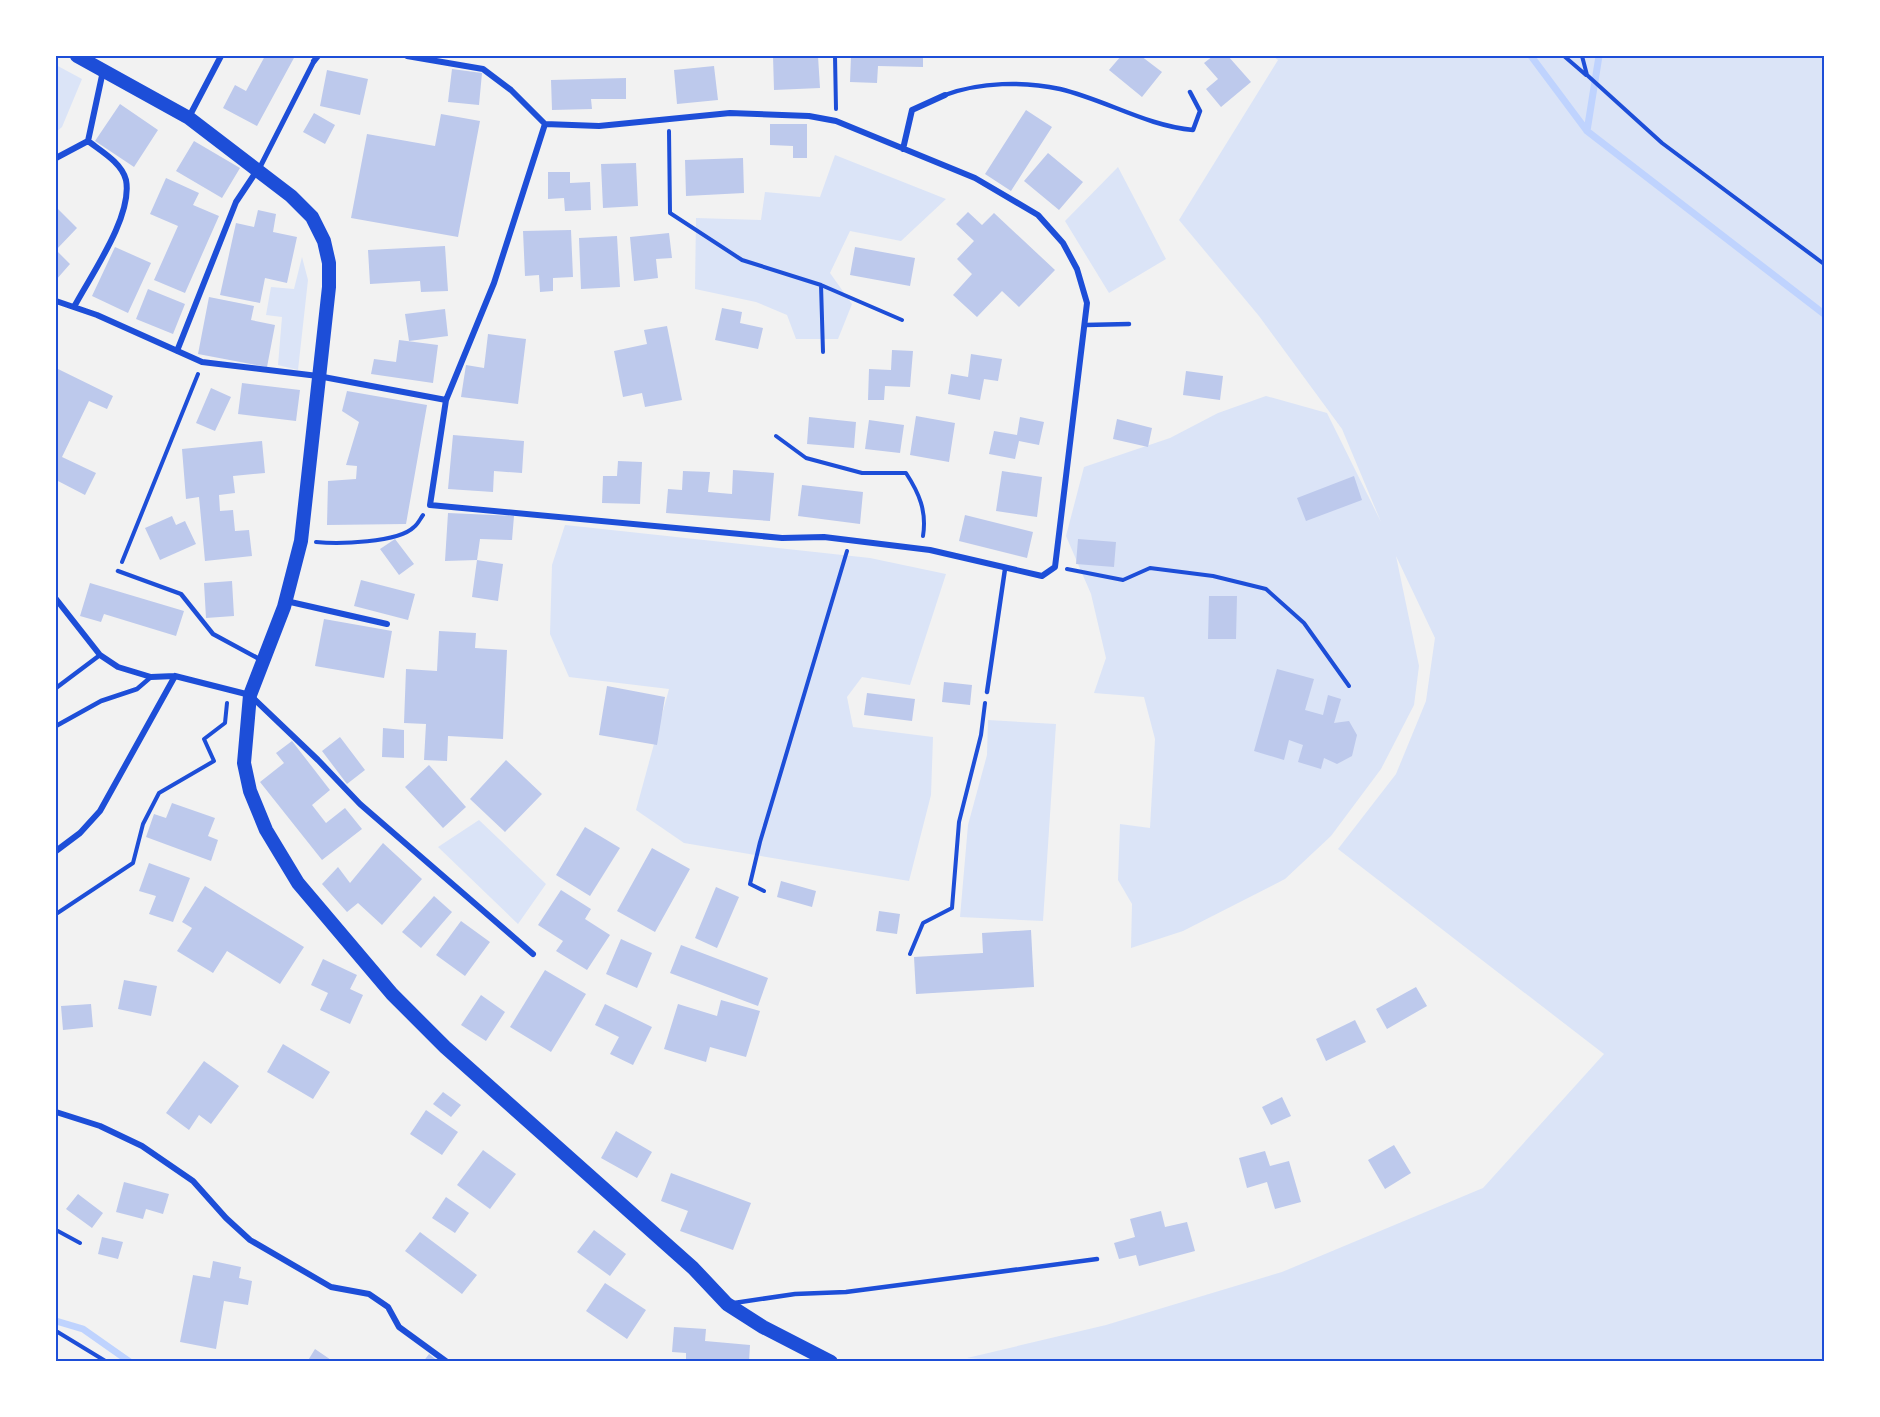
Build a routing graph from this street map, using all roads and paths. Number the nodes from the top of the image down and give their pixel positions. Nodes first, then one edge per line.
1 (77, 56) edge
2 (220, 56) edge
3 (406, 56) edge
4 (835, 56) edge
5 (1564, 56) edge
6 (1581, 56) edge
7 (316, 58) edge
8 (104, 69) junction
9 (1587, 75) junction
10 (1190, 92) dead end
11 (945, 95) joint
12 (189, 118) junction
13 (668, 121) junction
14 (836, 121) junction
15 (545, 124) junction
16 (88, 141) junction
17 (903, 149) junction
18 (56, 158) edge
19 (259, 169) junction
20 (1824, 264) edge
21 (821, 285) junction
22 (56, 301) edge
23 (75, 307) junction
24 (902, 320) dead end
25 (1129, 324) dead end
26 (1085, 325) junction
27 (177, 351) junction
28 (823, 352) dead end
29 (202, 362) junction
30 (318, 376) junction
31 (446, 400) junction
32 (776, 436) dead end
33 (430, 505) junction
34 (301, 541) junction
35 (850, 541) junction
36 (921, 549) junction
37 (1055, 567) junction
38 (1005, 569) junction
39 (118, 571) joint
40 (56, 599) edge
41 (285, 601) junction
42 (387, 624) dead end
43 (100, 655) junction
44 (263, 661) junction
45 (175, 676) junction
46 (151, 677) junction
47 (1349, 686) dead end
48 (56, 688) edge
49 (228, 690) junction
50 (987, 692) joint
51 (250, 695) junction
52 (56, 726) edge
53 (56, 851) edge
54 (764, 891) dead end
55 (56, 914) edge
56 (533, 954) dead end
57 (910, 954) dead end
58 (56, 1112) edge
59 (56, 1230) edge
60 (80, 1243) dead end
61 (1097, 1259) dead end
62 (727, 1304) junction
63 (56, 1331) edge
64 (107, 1362) edge
65 (447, 1362) edge
66 (831, 1362) edge

1 - 8 main road
2 - 12 street
3 - 15 street
4 - 14 path
5 - 9 path
6 - 9 path
7 - 19 street
8 - 12 main road
8 - 16 street
9 - 20 path
10 - 11 lane
11 - 17 street
12 - 19 main road
13 - 14 street
13 - 15 street
13 - 21 path
14 - 17 street
15 - 31 street
16 - 18 street
16 - 23 street
17 - 26 street
19 - 27 street
19 - 30 main road
21 - 24 path
21 - 28 path
22 - 23 street
23 - 27 street
25 - 26 lane
26 - 37 street
27 - 29 street
29 - 30 street
29 - 39 path
30 - 31 street
30 - 34 main road
31 - 33 street
32 - 36 path
33 - 34 path
33 - 35 street
34 - 41 main road
35 - 36 street
35 - 54 path
36 - 38 street
37 - 38 street
37 - 47 path
38 - 50 lane
39 - 44 lane
40 - 43 street
41 - 42 street
41 - 44 main road
43 - 46 street
43 - 48 lane
44 - 51 main road
45 - 46 street
45 - 49 street
45 - 53 street
46 - 52 lane
49 - 51 street
49 - 55 path
50 - 57 path
51 - 56 street
51 - 62 main road
58 - 65 street
59 - 60 path
61 - 62 lane
62 - 66 main road
63 - 64 path

